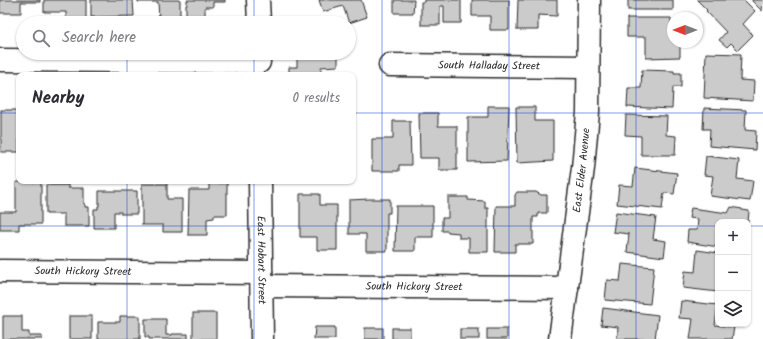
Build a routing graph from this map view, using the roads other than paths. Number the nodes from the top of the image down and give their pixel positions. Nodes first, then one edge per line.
1 (258, 0) edge
2 (589, 0) edge
3 (259, 16) edge
4 (0, 60) edge
5 (259, 63) edge
6 (390, 65) dead end
7 (588, 67) junction
8 (260, 184) edge
9 (0, 272) edge
10 (261, 280) junction
11 (567, 288) junction
12 (262, 339) edge
13 (560, 339) edge

1 - 3 street
2 - 7 street, East Elder Avenue
4 - 5 street
6 - 7 street, South Halladay Street
7 - 11 street, East Elder Avenue
8 - 10 street, East Hobart Street
9 - 10 street, South Hickory Street
10 - 11 street, South Hickory Street
10 - 12 street, East Hobart Street
11 - 13 street, East Elder Avenue

